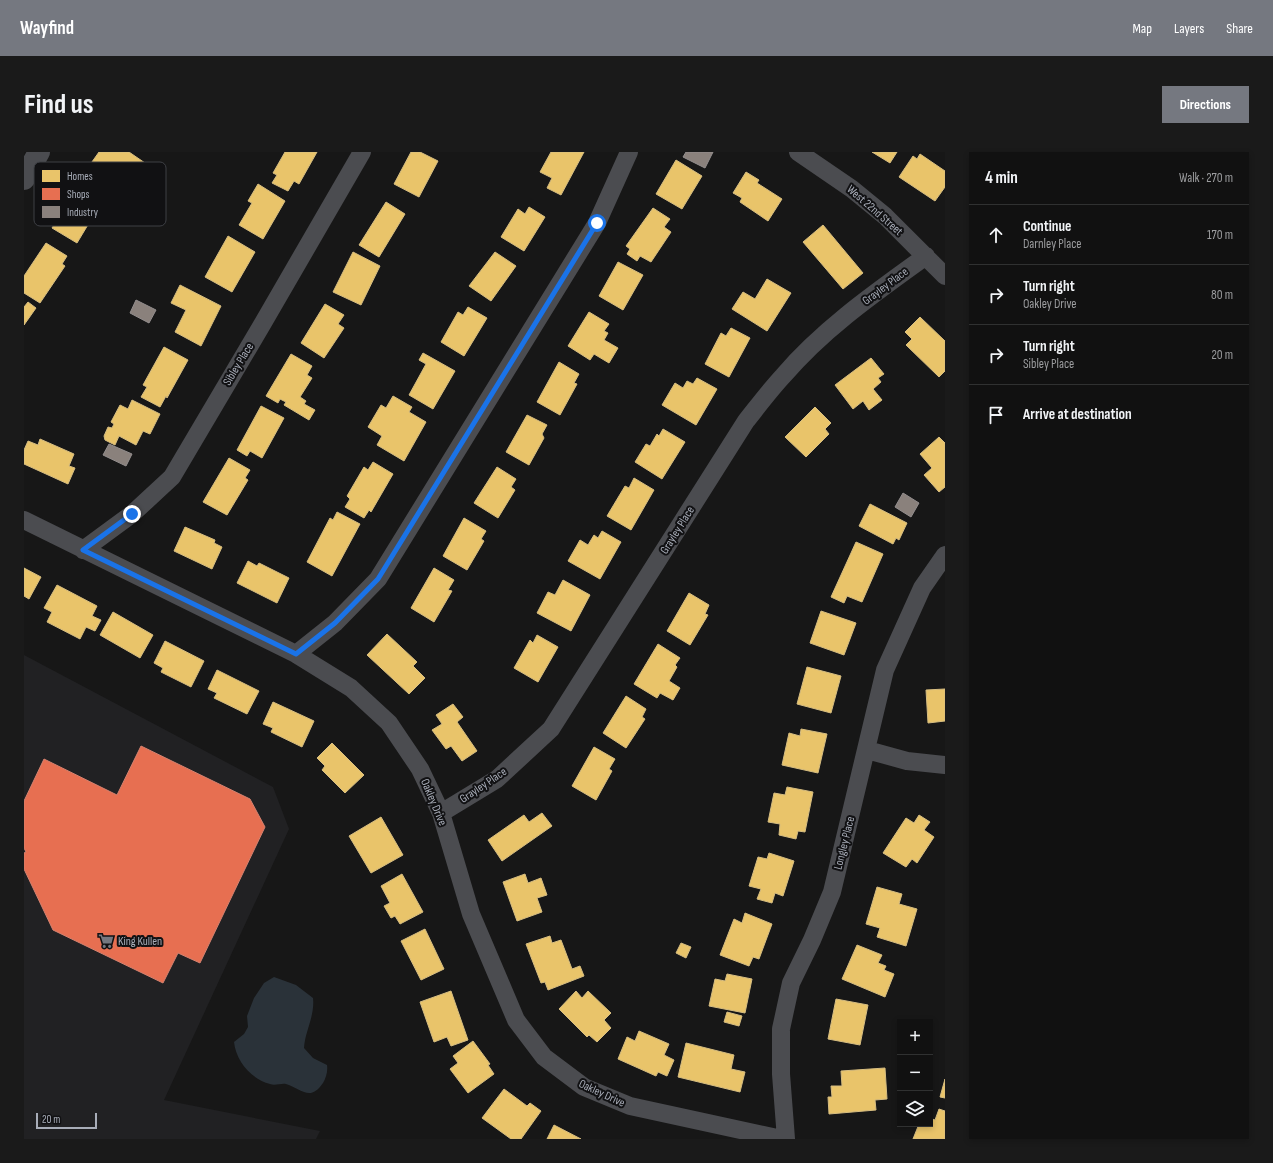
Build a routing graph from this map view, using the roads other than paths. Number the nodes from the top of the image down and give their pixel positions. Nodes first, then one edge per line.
1 (39, 152) edge
2 (362, 152) edge
3 (629, 152) edge
4 (798, 152) edge
5 (24, 179) edge
6 (926, 256) junction
7 (945, 276) edge
8 (24, 520) edge
9 (83, 550) junction
10 (945, 555) edge
11 (296, 654) junction
12 (867, 750) junction
13 (945, 765) edge
14 (441, 813) junction
15 (782, 1139) edge
16 (786, 1139) edge

1 - 5 street
2 - 9 street, Sibley Place
3 - 11 street
4 - 6 street, West 22nd Street
6 - 7 street, West 22nd Street
6 - 14 street, Grayley Place
8 - 9 street, Oakley Drive
9 - 11 street, Oakley Drive
10 - 12 street, Longley Place
11 - 14 street, Oakley Drive
12 - 13 street
12 - 16 street, Longley Place
14 - 15 street, Oakley Drive

